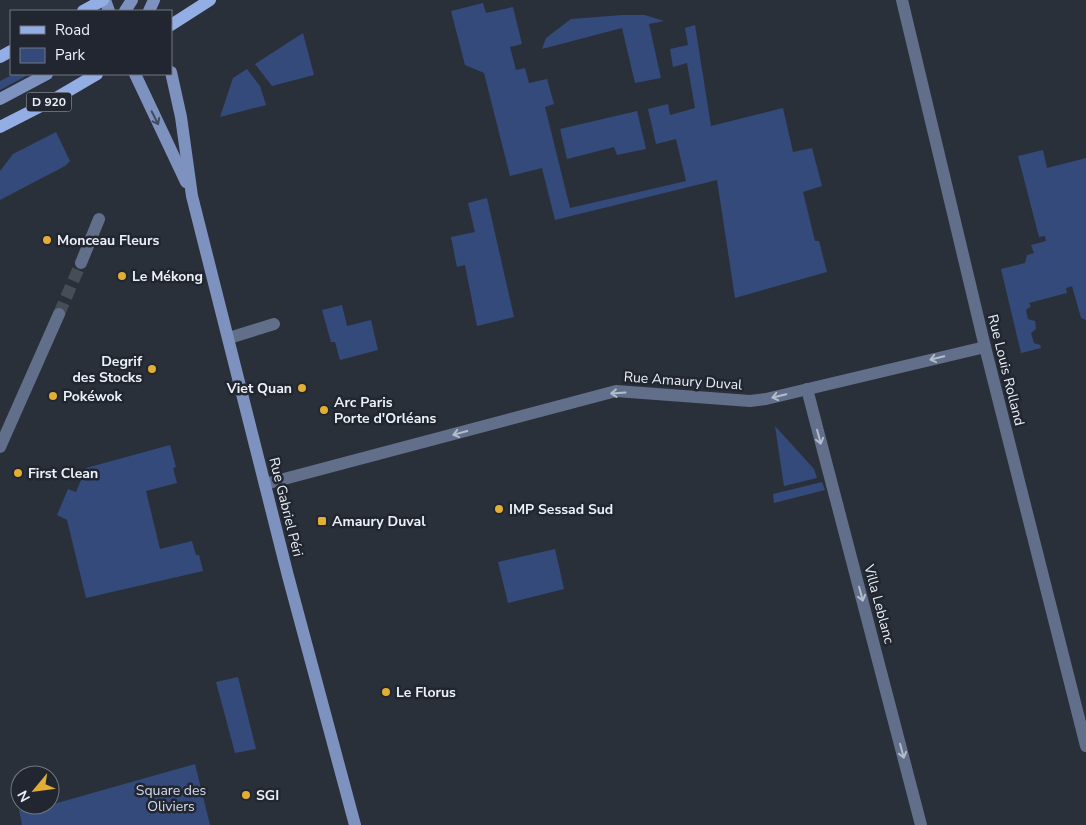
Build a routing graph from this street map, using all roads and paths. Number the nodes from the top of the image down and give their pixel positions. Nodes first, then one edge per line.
1 (104, 0) edge
2 (210, 0) edge
3 (902, 0) edge
4 (85, 10) edge
5 (172, 24) edge
6 (45, 75) edge
7 (95, 75) edge
8 (135, 75) edge
9 (172, 75) edge
10 (0, 100) edge
11 (0, 127) edge
12 (192, 196) junction
13 (99, 219) dead end
14 (81, 263) tunnel mouth
15 (59, 314) tunnel mouth
16 (274, 324) dead end
17 (228, 338) junction
18 (985, 347) junction
19 (808, 390) junction
20 (0, 447) edge
21 (265, 484) junction
22 (1086, 746) edge
23 (355, 825) edge
24 (922, 825) edge

1 - 4 main road
2 - 5 main road
3 - 18 street, Rue Louis Rolland
6 - 10 main road
7 - 11 main road, D 920
8 -> 12 main road, Rue Gabriel Péri
9 - 12 main road, Rue Gabriel Péri
12 - 17 main road, Rue Gabriel Péri
13 - 14 street
15 - 20 street
16 - 17 street
17 - 21 main road, Rue Gabriel Péri
18 -> 19 street, Rue Amaury Duval
18 - 22 street, Rue Louis Rolland
19 -> 21 street, Rue Amaury Duval
19 -> 24 street, Villa Leblanc
21 - 23 main road, Rue Gabriel Péri

